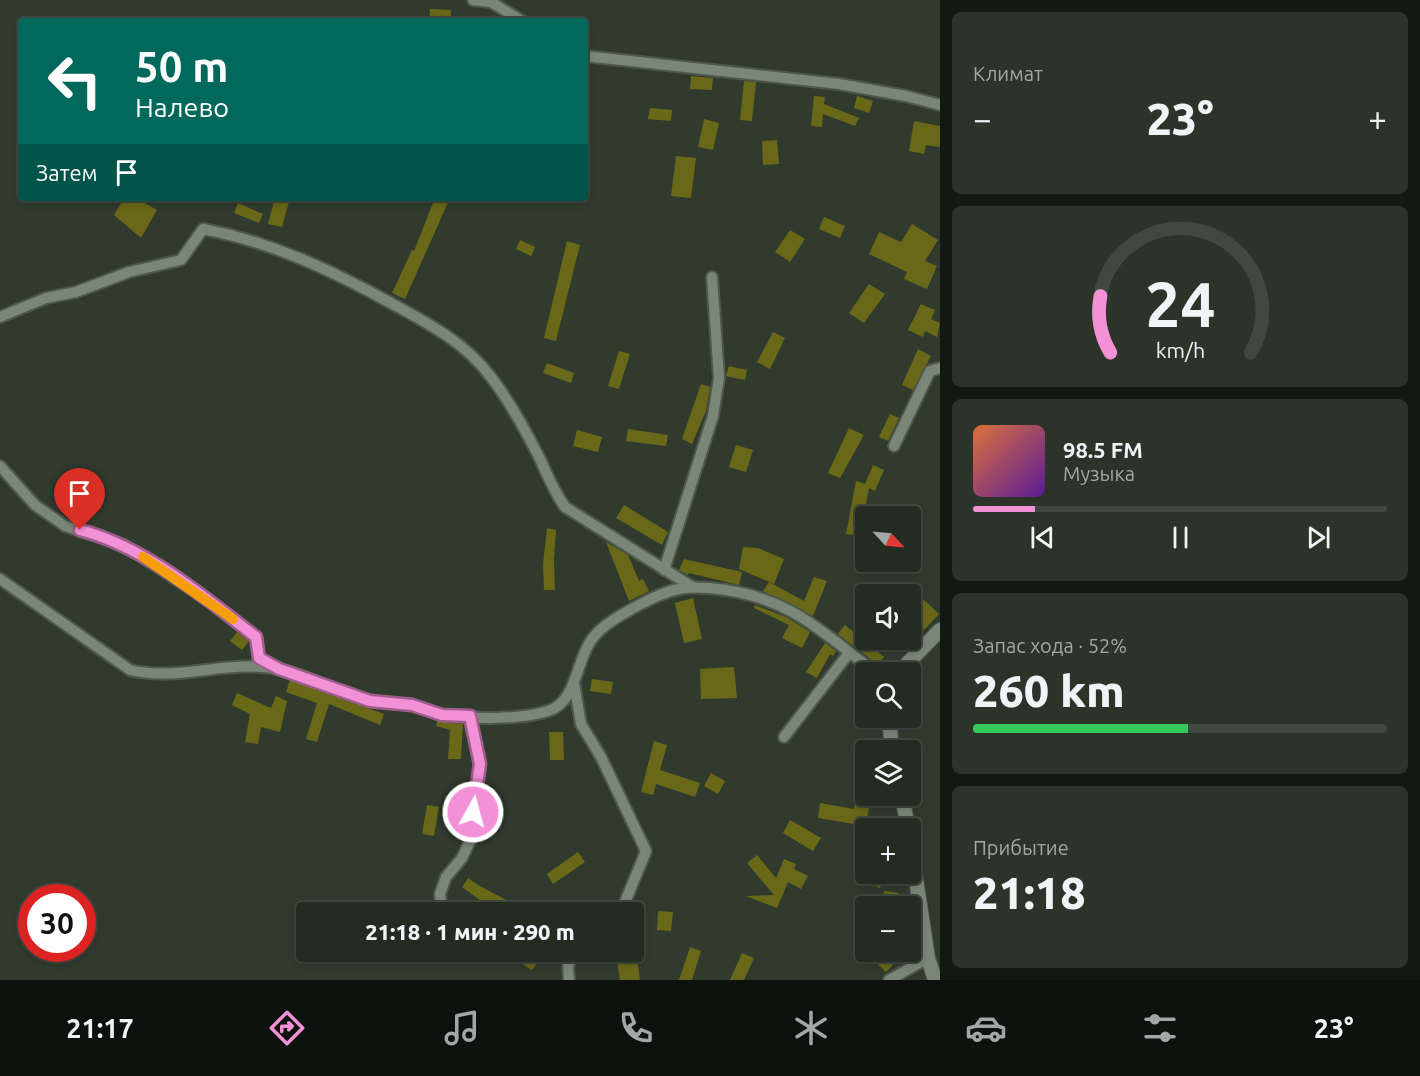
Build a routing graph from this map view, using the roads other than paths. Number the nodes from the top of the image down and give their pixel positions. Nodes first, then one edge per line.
1 (473, 0) edge
2 (517, 18) edge
3 (588, 56) edge
4 (940, 105) edge
5 (712, 277) dead end
6 (0, 317) edge
7 (940, 368) edge
8 (894, 446) dead end
9 (0, 466) edge
10 (664, 570) junction
11 (0, 579) edge
12 (691, 586) junction
13 (940, 630) edge
14 (849, 653) junction
15 (861, 662) edge
16 (909, 662) edge
17 (279, 669) junction
18 (574, 683) junction
19 (470, 716) junction
20 (783, 737) dead end
21 (917, 884) edge
22 (441, 902) edge
23 (625, 902) edge
24 (928, 958) junction
25 (570, 962) edge
26 (569, 980) edge
27 (890, 980) edge
28 (934, 980) edge

1 - 2 street
3 - 4 street
5 - 10 street
6 - 10 street
7 - 8 street
9 - 17 street
10 - 12 street
11 - 17 street
12 - 14 street
12 - 18 street
13 - 16 street
14 - 15 street
14 - 20 street
17 - 19 street
18 - 19 street
18 - 23 street
19 - 22 street
21 - 24 street
24 - 27 street
24 - 28 street
25 - 26 street

